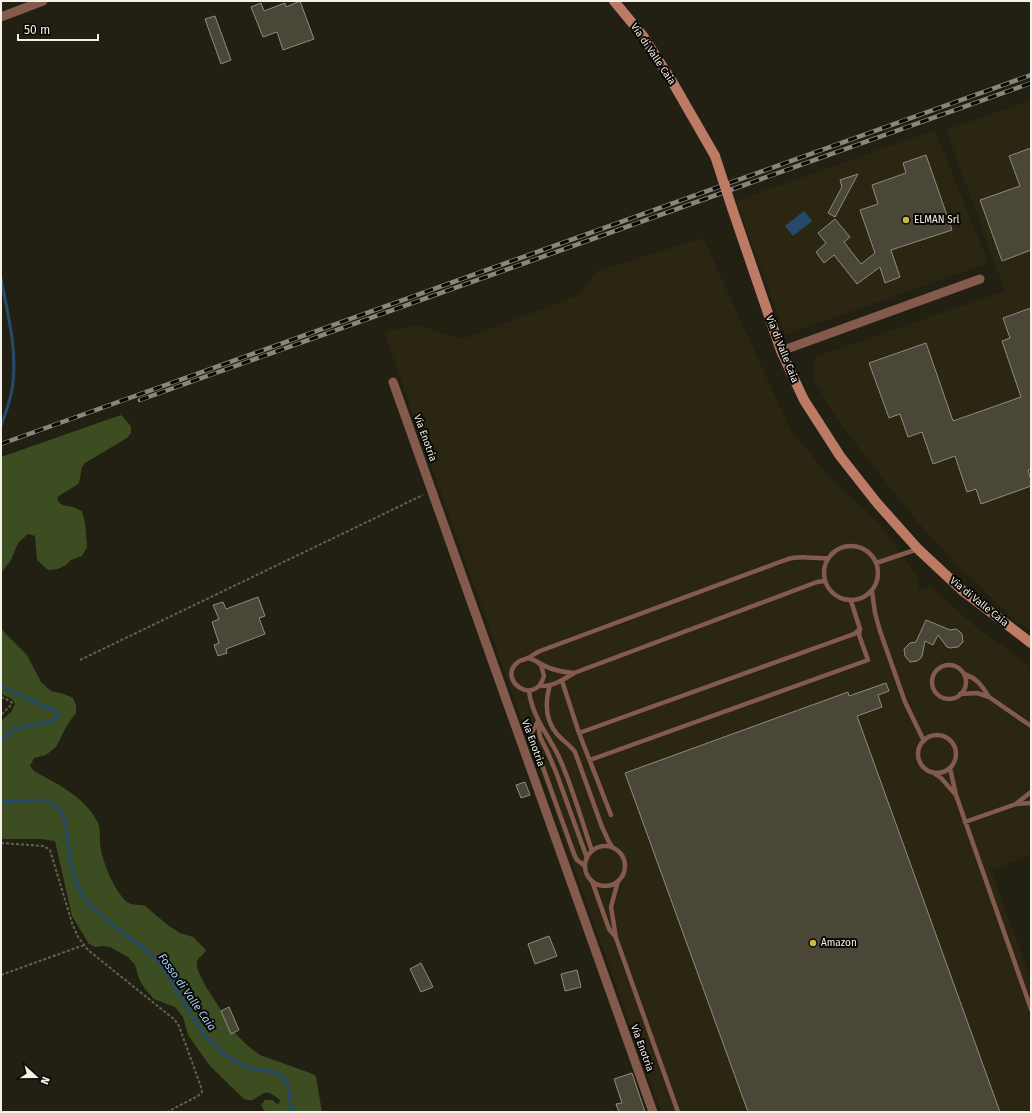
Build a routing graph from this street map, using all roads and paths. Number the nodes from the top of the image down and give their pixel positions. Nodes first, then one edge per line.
1 (43, 1) edge
2 (614, 1) edge
3 (1, 17) edge
4 (980, 279) dead end
5 (781, 351) junction
6 (393, 382) dead end
7 (432, 491) junction
8 (918, 549) junction
9 (828, 558) junction
10 (876, 564) junction
11 (825, 581) junction
12 (872, 591) junction
13 (851, 601) junction
14 (860, 629) junction
15 (1031, 643) edge
16 (527, 658) junction
17 (80, 660) dead end
18 (537, 662) junction
19 (574, 673) junction
20 (964, 674) junction
21 (562, 681) junction
22 (550, 685) junction
23 (539, 686) junction
24 (529, 691) junction
25 (960, 694) junction
26 (1, 697) edge
27 (989, 697) junction
28 (1, 715) edge
29 (538, 721) junction
30 (1031, 727) edge
31 (579, 733) junction
32 (924, 740) junction
33 (590, 760) junction
34 (950, 768) junction
35 (935, 774) junction
36 (1031, 792) edge
37 (956, 795) junction
38 (1031, 803) edge
39 (1016, 804) junction
40 (611, 815) dead end
41 (965, 822) junction
42 (1, 843) edge
43 (613, 848) junction
44 (592, 851) junction
45 (587, 858) junction
46 (585, 866) junction
47 (592, 881) junction
48 (618, 881) junction
49 (616, 938) junction
50 (84, 945) junction
51 (1, 975) edge
52 (1031, 1009) edge
53 (167, 1112) edge
54 (653, 1112) edge
55 (678, 1112) edge

1 - 3 street
2 - 5 street, Via di Valle Caia, bridge
4 - 5 street
5 - 8 street, Via di Valle Caia
6 - 7 street, Via Enotria
7 - 17 path
7 - 54 street, Via Enotria
8 - 10 lane
8 - 15 street, Via di Valle Caia
9 - 10 lane
9 - 11 lane
9 - 16 lane
10 - 12 lane
11 - 13 lane
11 - 19 lane
12 - 13 lane
12 - 32 lane
13 - 14 lane
14 - 31 lane
14 - 33 lane
16 - 18 lane
16 - 24 lane
18 - 19 lane
18 - 23 lane
19 - 21 lane
20 - 25 lane
20 - 25 lane
20 - 27 lane
21 - 22 lane
21 - 31 lane
22 - 23 lane
22 - 43 lane
23 - 24 lane
24 - 29 lane
25 - 27 lane
26 - 28 path
27 - 30 lane
29 - 44 lane
29 - 45 lane
29 - 46 lane
31 - 33 lane
32 - 34 lane
32 - 35 lane
33 - 40 lane
34 - 35 lane
34 - 37 lane
35 - 37 lane
36 - 39 lane
37 - 41 lane
38 - 39 lane
39 - 41 lane
41 - 52 lane
42 - 50 path
43 - 44 lane
43 - 48 lane
44 - 45 lane
45 - 46 lane
46 - 47 lane
47 - 48 lane
47 - 49 lane
48 - 49 lane
49 - 55 lane
50 - 51 path
50 - 53 path

